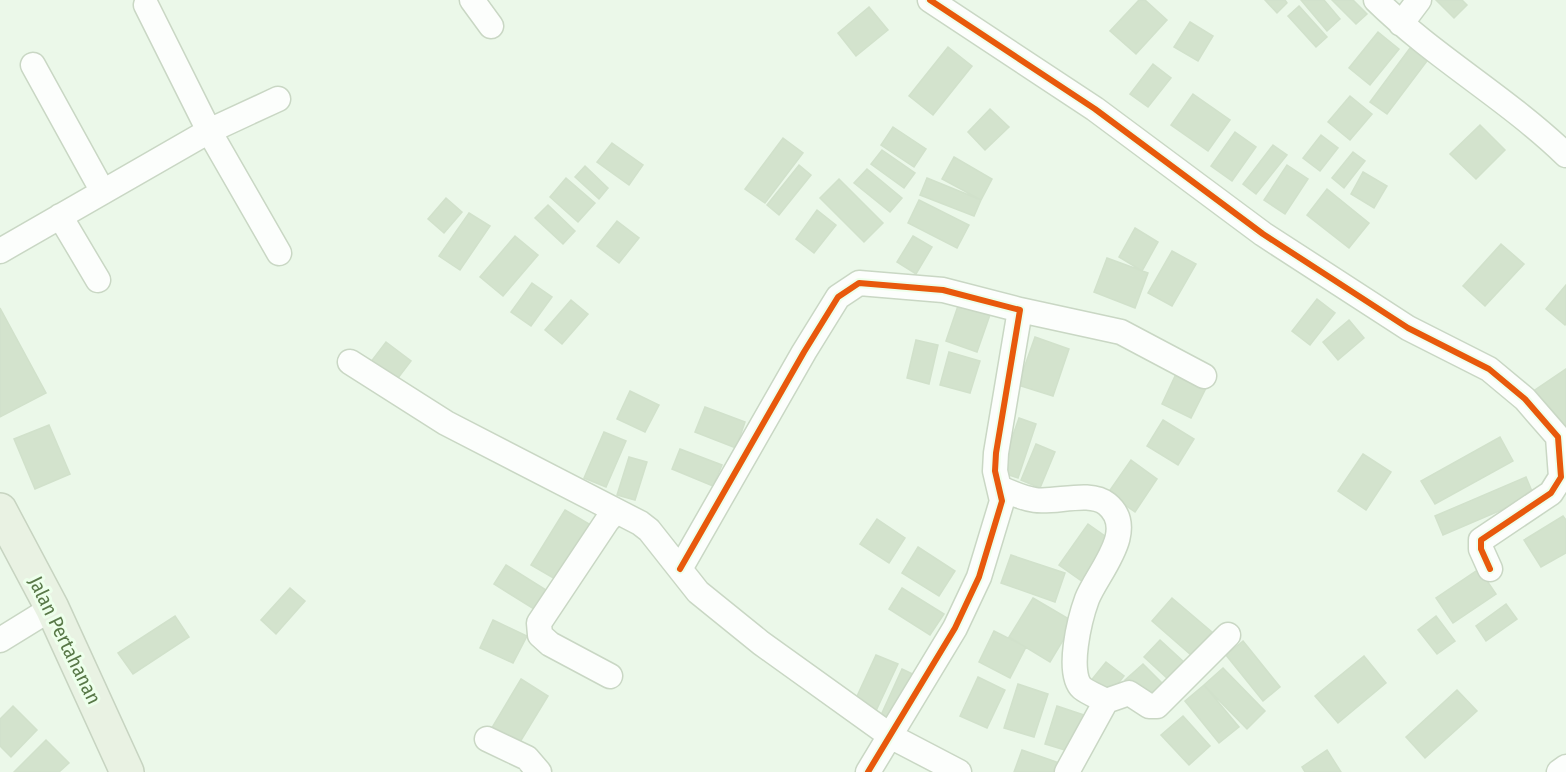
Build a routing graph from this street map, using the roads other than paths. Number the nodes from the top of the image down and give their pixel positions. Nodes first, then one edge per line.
1 (472, 0) edge
2 (930, 0) edge
3 (1376, 0) edge
4 (1419, 0) edge
5 (146, 5) dead end
6 (1401, 24) junction
7 (491, 26) dead end
8 (33, 64) dead end
9 (278, 99) dead end
10 (209, 131) junction
11 (1566, 155) edge
12 (103, 192) junction
13 (60, 216) junction
14 (0, 251) edge
15 (279, 253) dead end
16 (98, 280) dead end
17 (1020, 310) junction
18 (350, 362) dead end
19 (1204, 376) dead end
20 (1562, 435) edge
21 (1000, 488) junction
22 (0, 510) edge
23 (615, 512) junction
24 (680, 569) junction
25 (1490, 569) dead end
26 (52, 608) junction
27 (1228, 635) dead end
28 (0, 640) edge
29 (610, 676) dead end
30 (1106, 701) junction
31 (892, 737) junction
32 (487, 739) dead end
33 (1566, 767) edge
34 (127, 772) edge
35 (539, 772) edge
36 (868, 772) edge
37 (959, 772) edge
38 (1067, 772) edge
39 (1559, 772) edge

1 - 7 street
2 - 20 street
3 - 6 street
4 - 6 street
5 - 10 street
6 - 11 street
8 - 12 street
9 - 10 street
10 - 12 street
10 - 15 street
12 - 13 street
13 - 14 street
13 - 16 street
17 - 19 street
17 - 21 street
17 - 24 street
18 - 23 street
20 - 25 street
21 - 30 street
21 - 31 street
22 - 26 highway, Jalan Pertahanan
23 - 24 street
23 - 29 street
24 - 31 street
26 - 28 street
26 - 34 highway, Jalan Pertahanan
27 - 30 street
30 - 38 street
31 - 36 street
31 - 37 street
32 - 35 street
33 - 39 street

